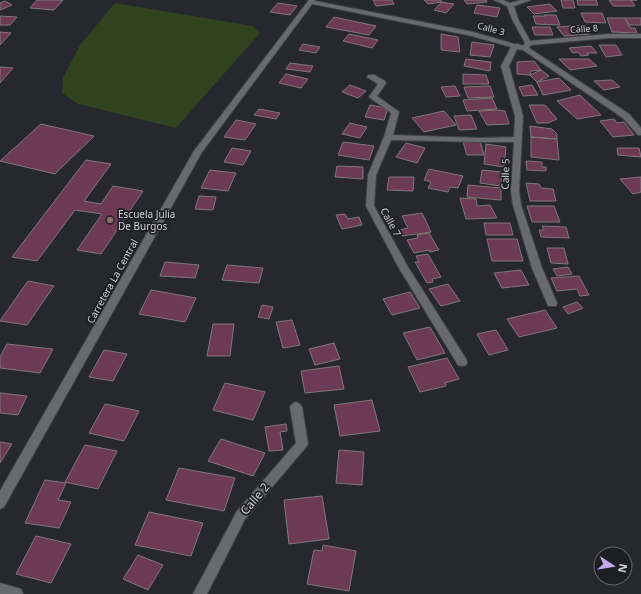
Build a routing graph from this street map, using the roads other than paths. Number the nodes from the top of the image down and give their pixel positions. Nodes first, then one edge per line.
1 (497, 0) edge
2 (528, 0) edge
3 (311, 1) edge
4 (510, 5) junction
5 (641, 36) edge
6 (516, 45) junction
7 (527, 46) junction
8 (370, 77) dead end
9 (641, 133) edge
10 (388, 137) junction
11 (518, 139) junction
12 (552, 303) dead end
13 (462, 362) dead end
14 (296, 407) dead end
15 (0, 503) edge
16 (0, 590) edge
17 (16, 594) edge
18 (200, 594) edge

1 - 4 street
2 - 4 street
3 - 6 street, Calle 3
3 - 15 street, Carretera La Central
4 - 7 street
5 - 7 street, Calle 8
6 - 7 street, Calle 3
6 - 11 street, Calle 5
7 - 9 street, Calle 3
8 - 10 street, Calle 7
10 - 11 street
10 - 13 street, Calle 7
11 - 12 street, Calle 5
14 - 18 street, Calle 2
16 - 17 street

